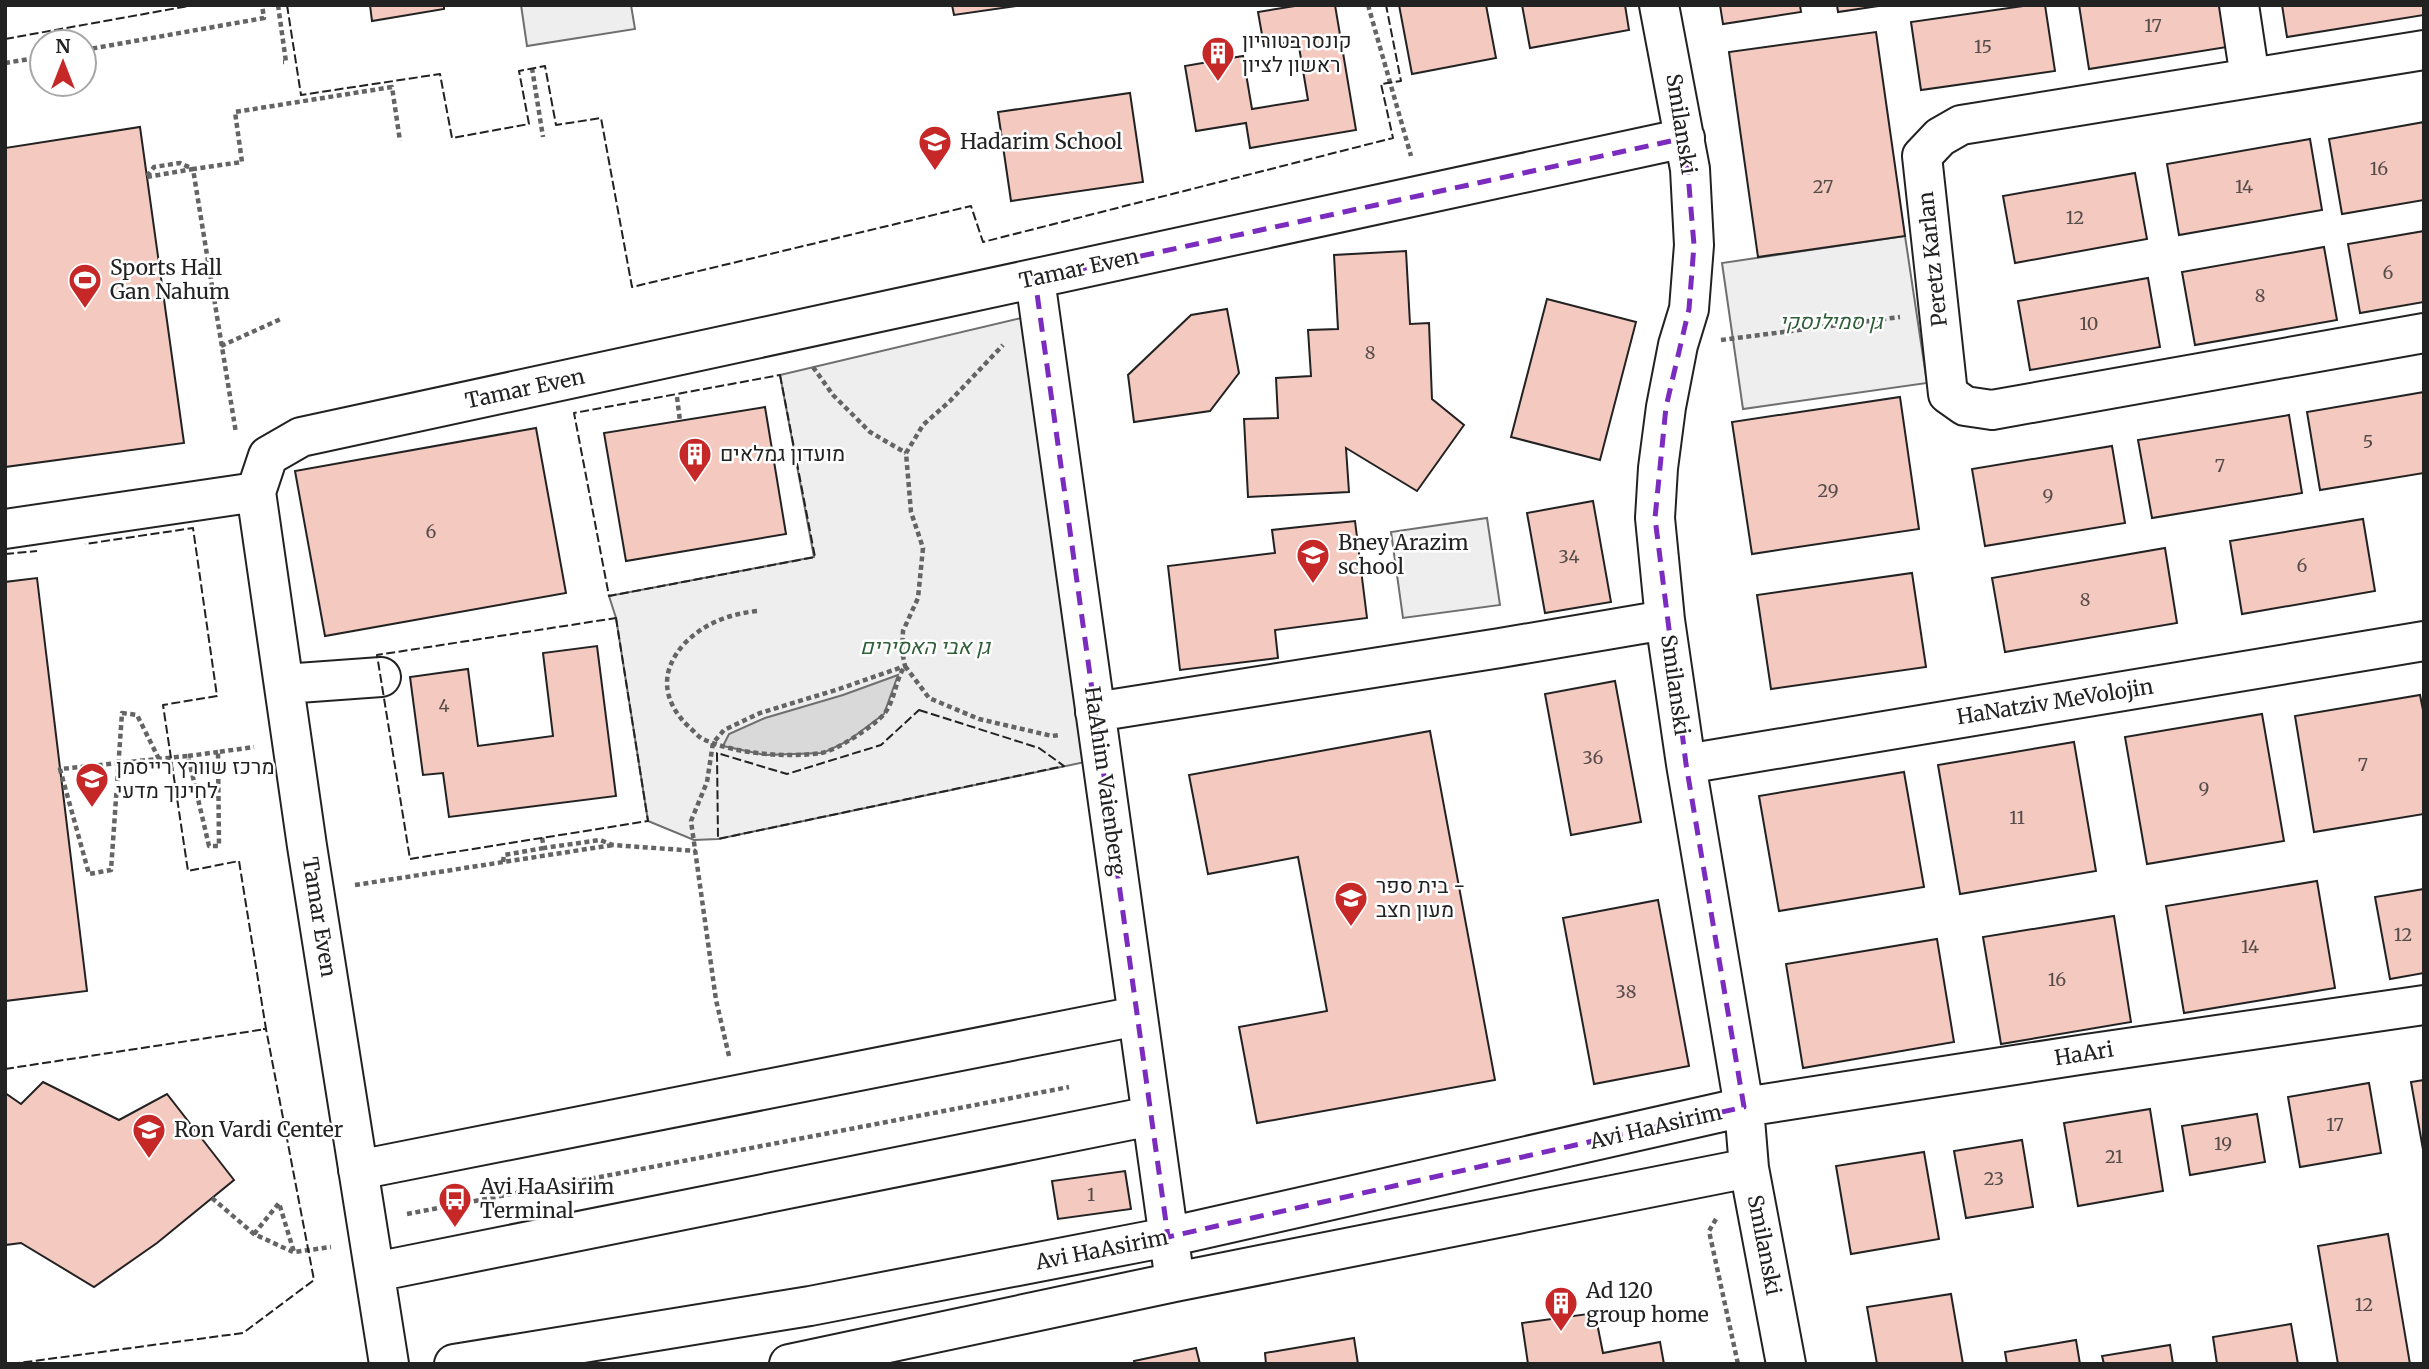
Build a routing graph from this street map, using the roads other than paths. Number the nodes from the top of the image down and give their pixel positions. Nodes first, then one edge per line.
1 (1660, 5) edge
2 (2239, 5) edge
3 (2424, 50) edge
4 (2250, 78) junction
5 (1685, 138) junction
6 (1035, 279) junction
7 (2424, 333) edge
8 (256, 492) junction
9 (93, 516) junction
10 (5, 529) edge
11 (50, 549) dead end
12 (1665, 620) junction
13 (2424, 640) edge
14 (381, 677) dead end
15 (284, 684) junction
16 (1096, 720) junction
17 (1686, 764) junction
18 (2424, 1005) edge
19 (1137, 1016) junction
20 (1744, 1107) junction
21 (1152, 1116) junction
22 (1749, 1168) junction
23 (358, 1170) junction
24 (1168, 1237) junction
25 (375, 1272) junction
26 (1175, 1282) junction
27 (389, 1364) edge
28 (454, 1364) edge
29 (789, 1364) edge
30 (1786, 1364) edge

1 - 5 street, Smilanski
2 - 4 street
3 - 4 street, Peretz Karlan
4 - 7 street, Peretz Karlan
5 - 6 street, Tamar Even
5 - 12 street, Smilanski
6 - 8 street, Tamar Even
6 - 16 street, HaAhim Vaienberg
8 - 9 street
8 - 15 street, Tamar Even
9 - 10 street
9 - 11 street
12 - 16 street
12 - 17 street, Smilanski
13 - 17 street, HaNatziv MeVolojin
14 - 15 street
15 - 23 street, Tamar Even
16 - 19 street, HaAhim Vaienberg
17 - 20 street, Smilanski
18 - 20 street, HaAri
19 - 21 street, HaAhim Vaienberg
19 - 23 street
20 - 22 street, Smilanski
20 - 24 street, Avi HaAsirim
21 - 24 street, HaAhim Vaienberg
21 - 25 street
22 - 26 street
22 - 30 street, Smilanski
23 - 25 street, Tamar Even
24 - 26 street, HaAhim Vaienberg
24 - 28 street, Avi HaAsirim
25 - 27 street, Tamar Even
26 - 29 street

